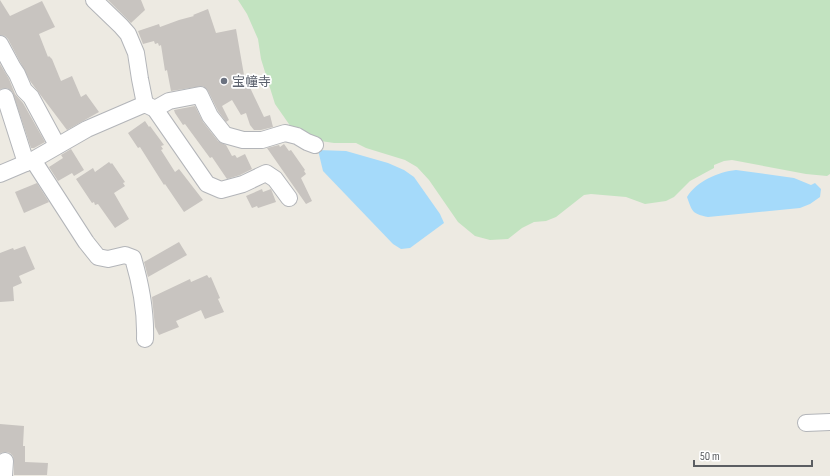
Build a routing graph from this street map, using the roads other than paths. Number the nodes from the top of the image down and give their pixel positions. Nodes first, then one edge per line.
1 (94, 0) edge
2 (0, 44) edge
3 (5, 97) dead end
4 (150, 106) junction
5 (57, 145) junction
6 (314, 145) dead end
7 (30, 162) junction
8 (0, 174) edge
9 (289, 198) dead end
10 (145, 339) dead end
11 (830, 422) edge
12 (806, 423) dead end

1 - 4 street
2 - 5 street
3 - 7 street
4 - 5 street
4 - 6 street
4 - 9 street
5 - 7 street
7 - 8 street
7 - 10 street
11 - 12 street

